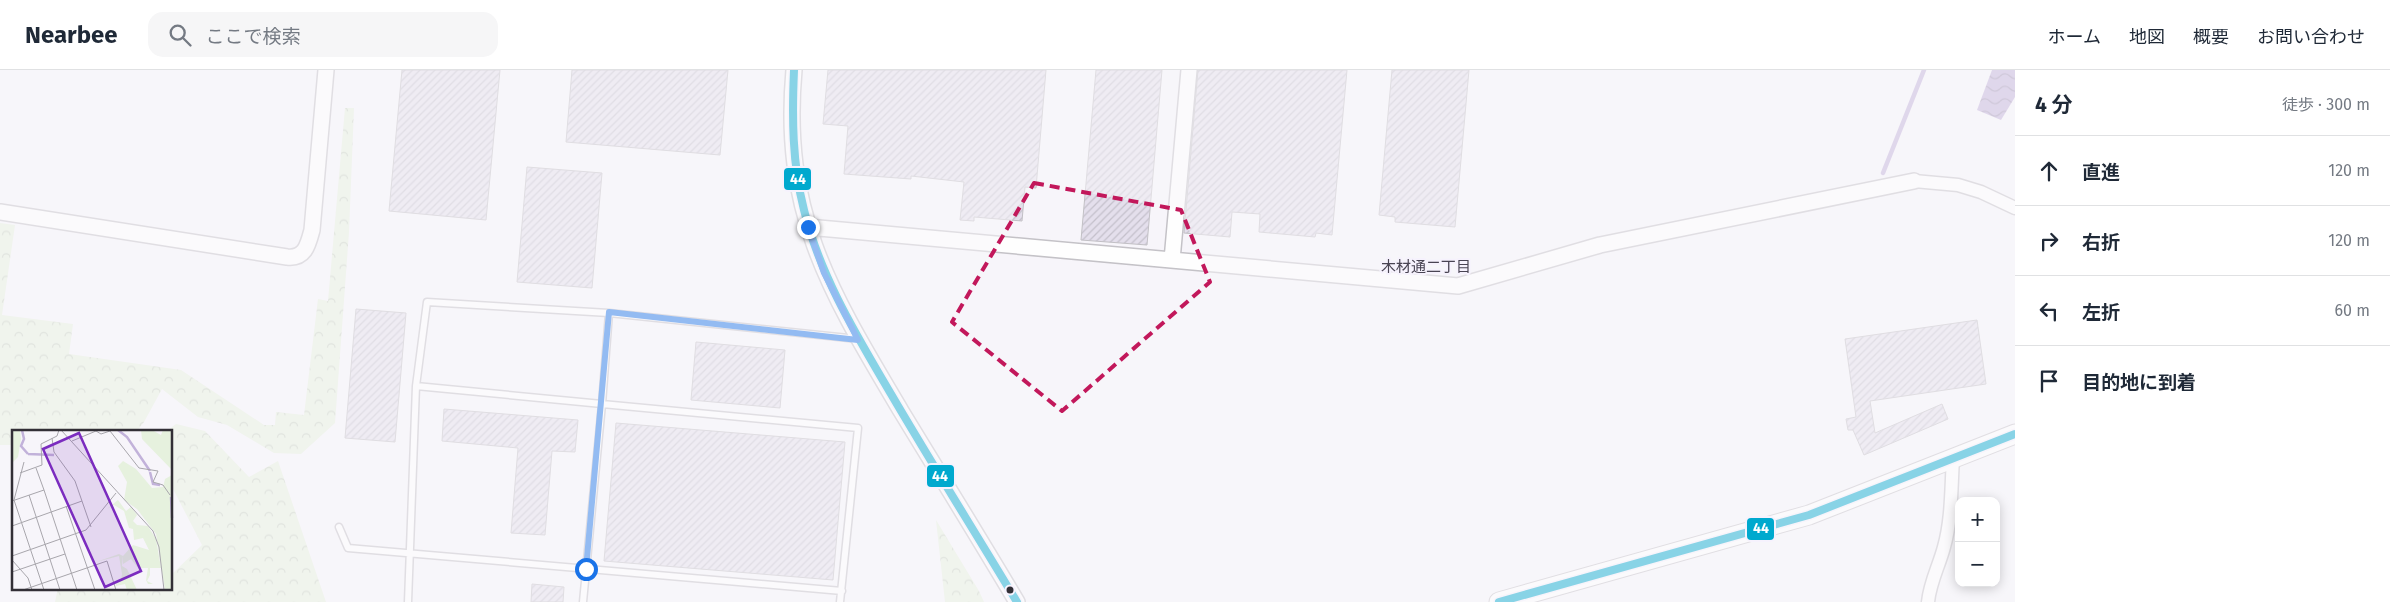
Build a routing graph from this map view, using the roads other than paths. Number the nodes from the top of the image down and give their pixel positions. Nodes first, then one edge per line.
1 (326, 70) edge
2 (794, 70) edge
3 (1189, 70) edge
4 (1914, 181) joint
5 (2015, 208) edge
6 (0, 212) edge
7 (808, 227) junction
8 (1172, 260) junction
9 (609, 312) junction
10 (858, 340) junction
11 (416, 386) junction
12 (602, 404) junction
13 (2015, 434) edge
14 (1953, 459) junction
15 (339, 527) dead end
16 (411, 555) junction
17 (586, 569) junction
18 (842, 591) junction
19 (408, 602) edge
20 (583, 602) edge
21 (840, 602) edge
22 (1016, 602) edge
23 (1499, 602) edge
24 (1928, 602) edge

1 - 6 street
2 - 7 street
3 - 8 street
4 - 5 street
4 - 8 street
7 - 8 street
7 - 10 street
9 - 10 lane
9 - 11 lane
9 - 12 lane
10 - 22 street
11 - 12 lane
11 - 16 lane
12 - 17 lane
12 - 18 lane
13 - 14 main road
14 - 23 main road
14 - 24 street
15 - 16 lane
16 - 17 lane
16 - 19 lane
17 - 18 lane
17 - 20 lane
18 - 21 lane

